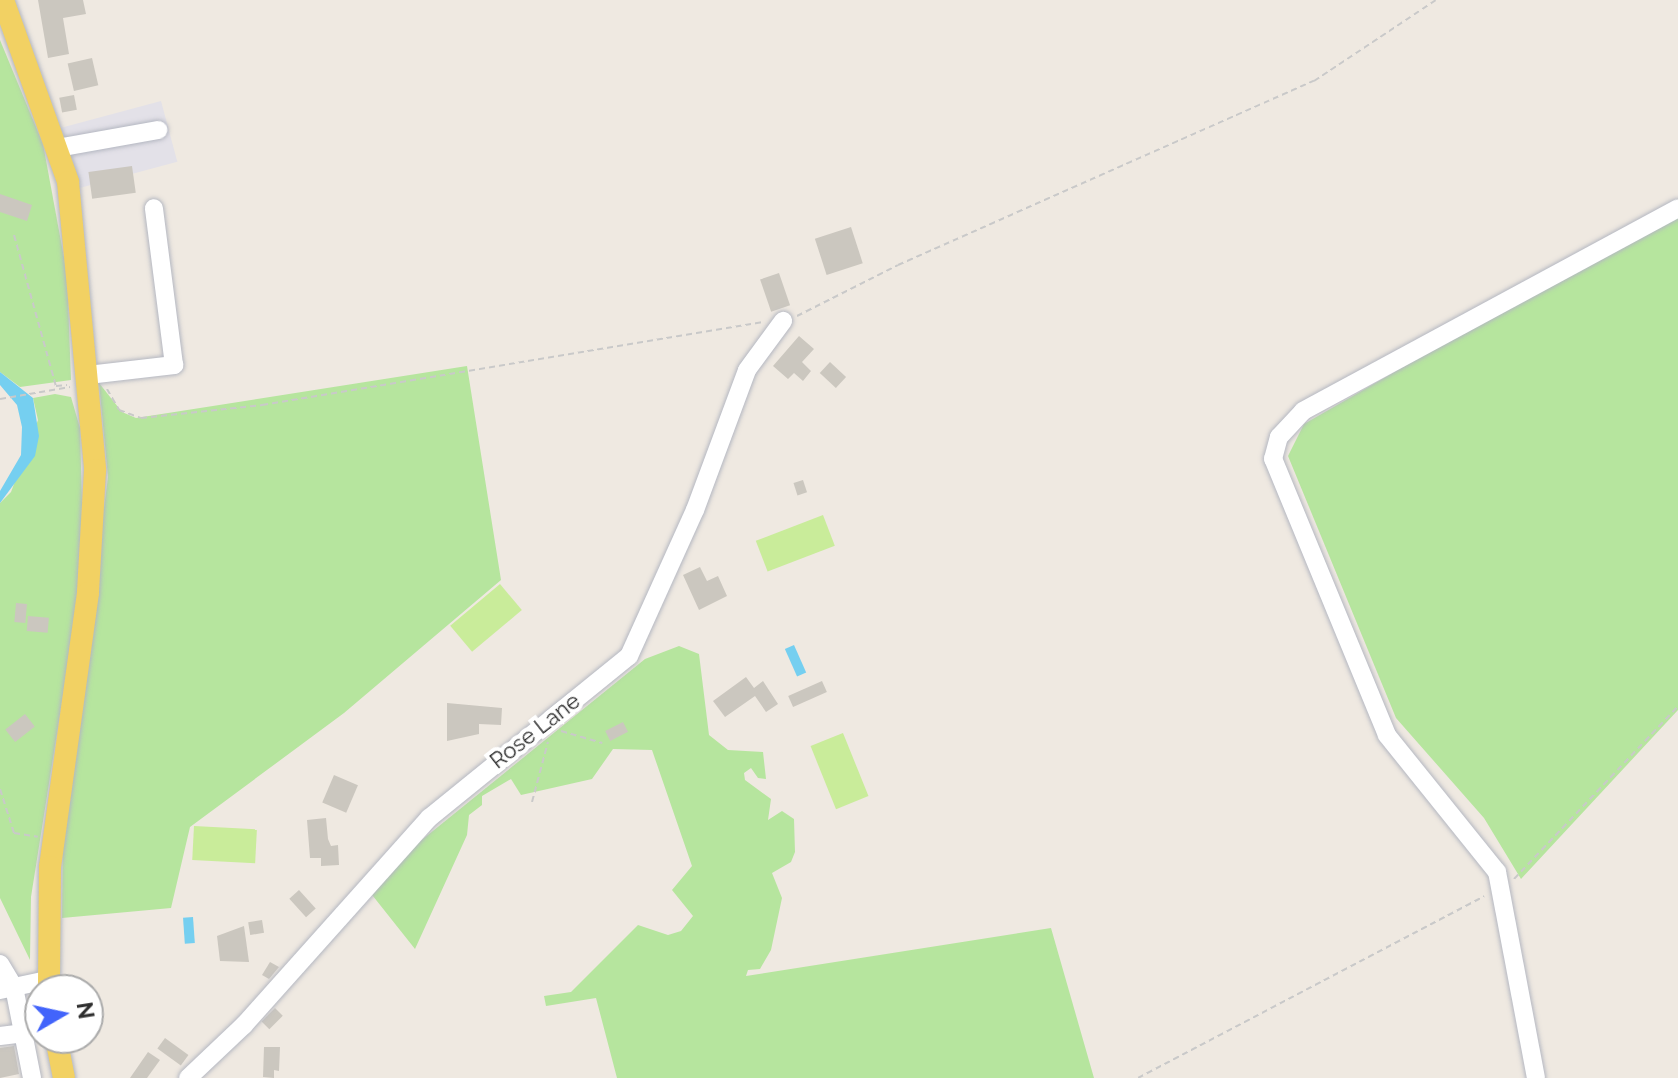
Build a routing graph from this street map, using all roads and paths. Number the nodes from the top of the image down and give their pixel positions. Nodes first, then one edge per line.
1 (3, 0) edge
2 (1436, 0) edge
3 (158, 130) dead end
4 (57, 148) junction
5 (154, 208) dead end
6 (1678, 208) edge
7 (14, 235) dead end
8 (783, 321) junction
9 (88, 380) junction
10 (0, 399) edge
11 (1678, 706) edge
12 (548, 723) junction
13 (602, 743) dead end
14 (0, 789) edge
15 (532, 802) dead end
16 (53, 838) junction
17 (1502, 886) junction
18 (0, 964) edge
19 (48, 974) edge
20 (7, 989) edge
21 (23, 1033) junction
22 (0, 1036) edge
23 (59, 1054) edge
24 (32, 1078) edge
25 (64, 1078) edge
26 (188, 1078) edge
27 (1138, 1078) edge
28 (1536, 1078) edge

1 - 4 main road
2 - 8 path
3 - 4 street
4 - 9 main road
5 - 9 street
6 - 17 street
7 - 9 path
8 - 9 path
8 - 12 street, Rose Lane
9 - 10 path
9 - 16 main road
11 - 17 path
12 - 13 path
12 - 15 path
12 - 26 street, Rose Lane
14 - 16 path
16 - 19 main road
17 - 27 path
17 - 28 street
18 - 20 street
20 - 21 street
21 - 22 street
21 - 24 street
23 - 25 main road

